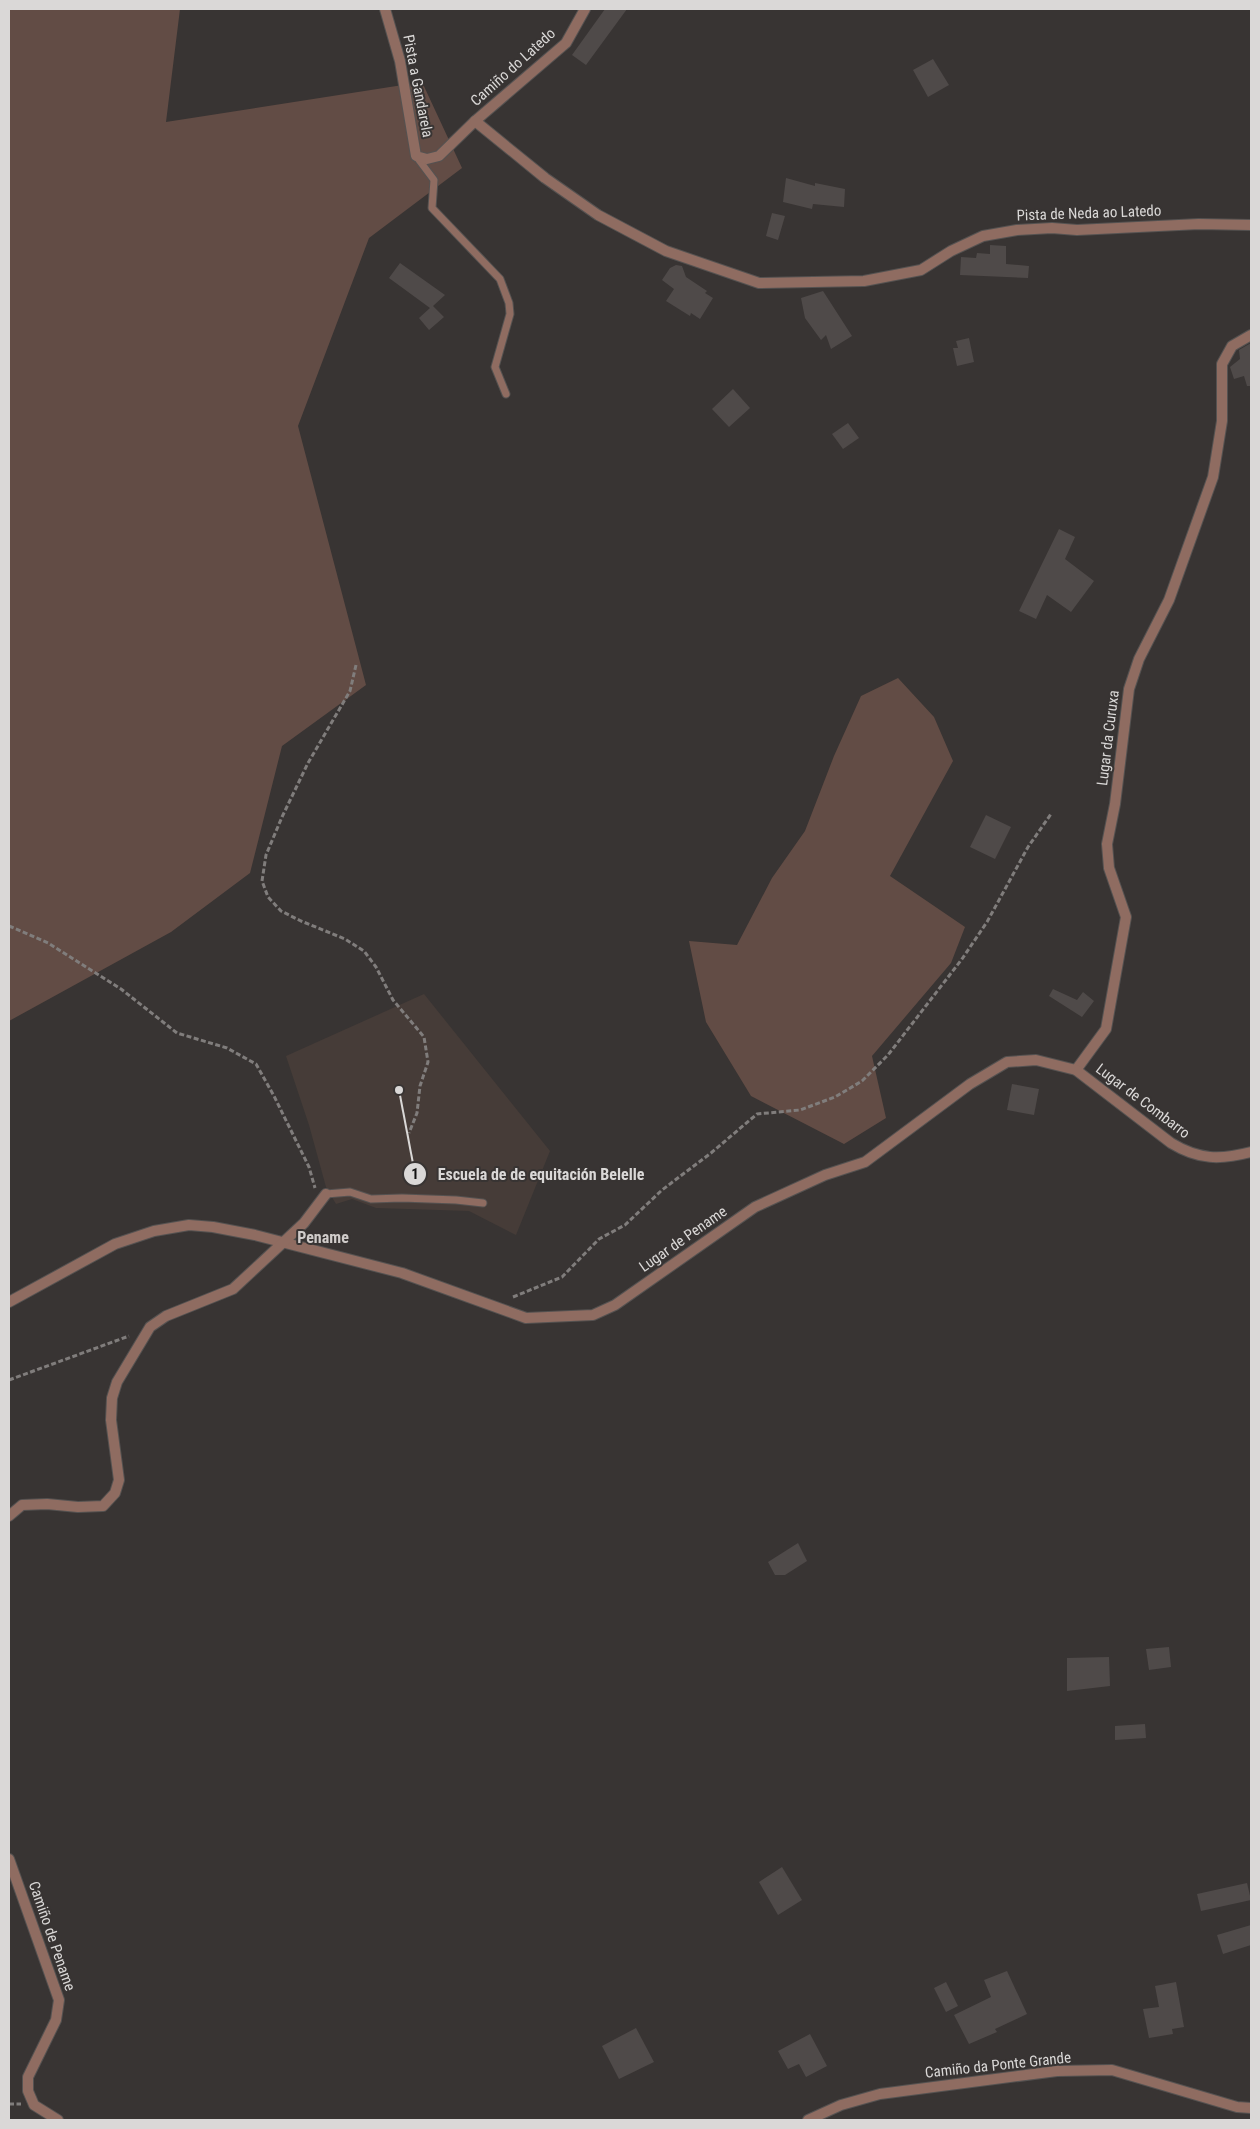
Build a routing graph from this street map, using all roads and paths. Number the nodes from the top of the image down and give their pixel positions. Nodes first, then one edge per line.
1 (385, 9) edge
2 (585, 9) edge
3 (475, 121) junction
4 (416, 156) junction
5 (1251, 225) edge
6 (1251, 335) edge
7 (506, 394) dead end
8 (356, 665) dead end
9 (1050, 814) dead end
10 (9, 926) edge
11 (1076, 1070) junction
12 (409, 1133) dead end
13 (1251, 1152) edge
14 (326, 1194) joint
15 (320, 1204) junction
16 (483, 1204) dead end
17 (284, 1242) junction
18 (513, 1297) dead end
19 (9, 1302) edge
20 (150, 1327) junction
21 (9, 1380) edge
22 (9, 1516) edge
23 (9, 1859) edge
24 (1251, 2108) edge
25 (58, 2120) edge
26 (808, 2120) edge

1 - 4 street, Pista a Gandarela
2 - 3 street, Camiño do Latedo
3 - 4 street, Pista a Gandarela
3 - 5 street, Pista de Neda ao Latedo
4 - 7 lane
6 - 11 street, Lugar da Curuxa
8 - 12 path
9 - 18 path
10 - 15 path
11 - 13 street, Lugar de Combarro
11 - 17 street, Lugar de Pename
14 - 15 street
14 - 16 lane
15 - 17 street
17 - 19 street, Lugar de Pename
17 - 20 street
20 - 21 path
20 - 22 street
23 - 25 street, Camiño de Pename
24 - 26 street, Camiño da Ponte Grande

